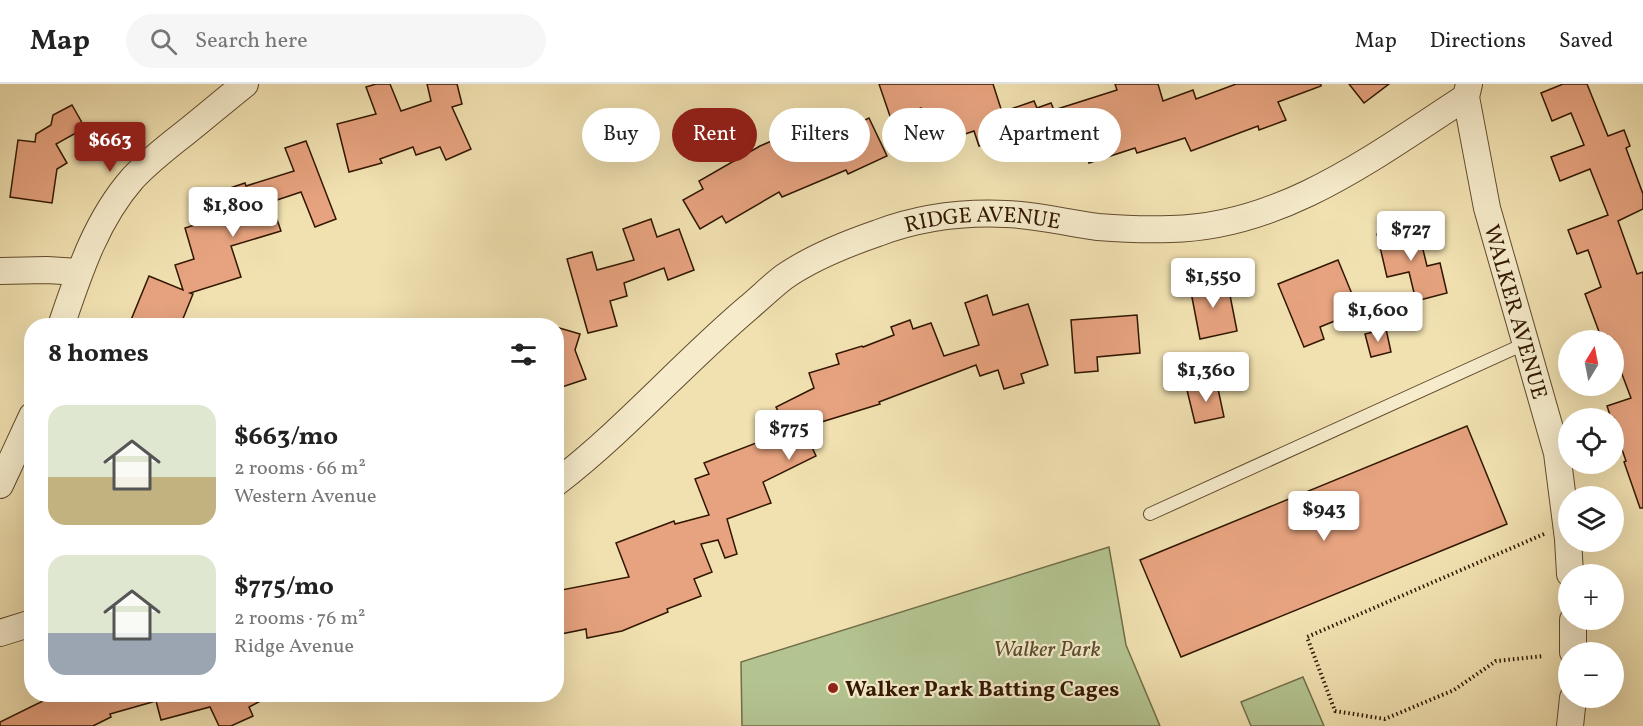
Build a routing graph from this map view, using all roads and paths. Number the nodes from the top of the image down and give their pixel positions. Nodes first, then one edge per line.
1 (245, 84) edge
2 (1467, 91) edge
3 (0, 271) edge
4 (79, 272) junction
5 (64, 318) edge
6 (1524, 344) junction
7 (24, 433) edge
8 (564, 476) edge
9 (0, 485) edge
10 (1150, 514) dead end
11 (1544, 534) dead end
12 (1569, 564) edge
13 (24, 625) edge
14 (0, 633) edge
15 (1544, 656) dead end
16 (1572, 708) edge
17 (1570, 726) edge

1 - 4 street
2 - 6 street, WALKER AVENUE
2 - 8 street, RIDGE AVENUE
3 - 4 street
4 - 5 street
6 - 10 lane
6 - 12 street, WALKER AVENUE
7 - 9 street
11 - 15 path
13 - 14 street
16 - 17 street

